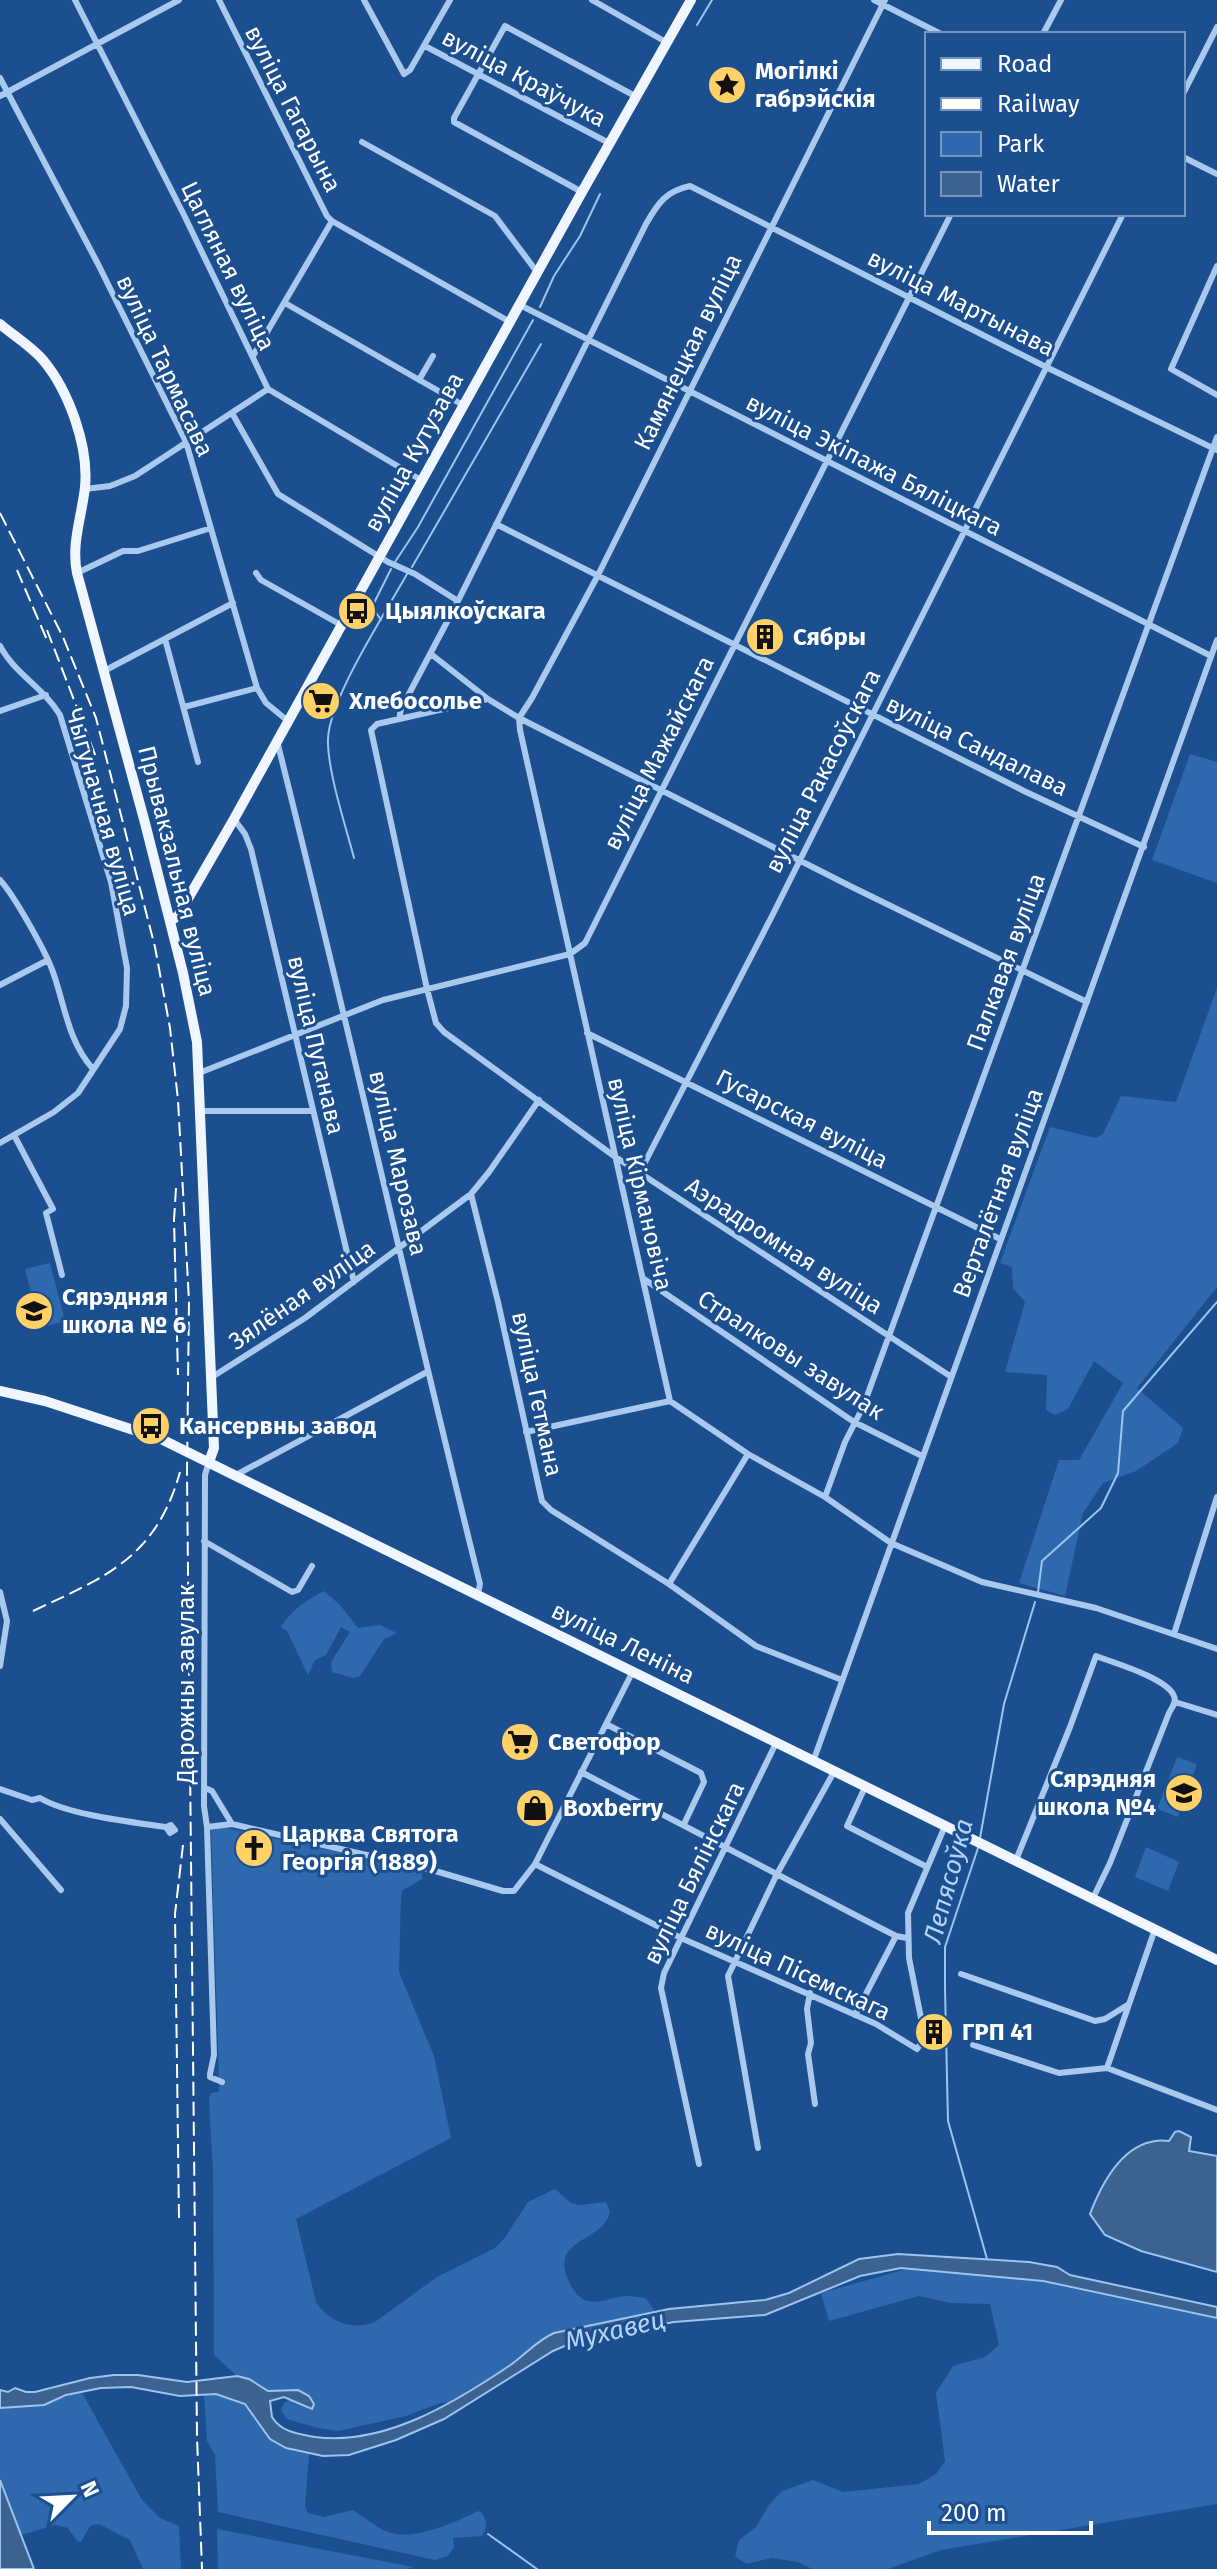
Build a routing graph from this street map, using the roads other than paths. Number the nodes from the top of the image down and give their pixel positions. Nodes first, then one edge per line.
1 (75, 0) edge
2 (179, 0) edge
3 (219, 0) edge
4 (364, 0) edge
5 (450, 0) edge
6 (592, 0) edge
7 (691, 0) edge
8 (874, 0) edge
9 (1061, 0) edge
10 (884, 2) edge
11 (1217, 27) edge
12 (937, 32) edge
13 (1044, 32) edge
14 (666, 42) junction
15 (1213, 43) edge
16 (98, 45) junction
17 (425, 46) junction
18 (479, 73) junction
19 (0, 78) edge
20 (1185, 91) edge
21 (4, 94) edge
22 (635, 96) junction
23 (362, 142) dead end
24 (609, 143) junction
25 (1185, 158) edge
26 (1217, 174) edge
27 (582, 192) junction
28 (950, 216) edge
29 (1122, 216) edge
30 (332, 221) junction
31 (771, 226) junction
32 (1217, 266) edge
33 (537, 272) junction
34 (910, 296) junction
35 (285, 303) junction
36 (520, 305) junction
37 (510, 322) junction
38 (0, 324) edge
39 (588, 341) junction
40 (252, 356) junction
41 (433, 356) dead end
42 (1046, 367) junction
43 (419, 380) junction
44 (268, 389) junction
45 (688, 392) junction
46 (1217, 395) edge
47 (463, 405) junction
48 (232, 413) junction
49 (1217, 437) edge
50 (186, 442) junction
51 (1215, 449) edge
52 (827, 461) junction
53 (421, 480) junction
54 (85, 489) junction
55 (496, 524) junction
56 (211, 528) junction
57 (963, 530) junction
58 (380, 556) junction
59 (77, 573) junction
60 (256, 573) dead end
61 (597, 577) junction
62 (458, 601) junction
63 (233, 603) junction
64 (1149, 623) junction
65 (341, 625) junction
66 (165, 639) junction
67 (1217, 640) edge
68 (0, 646) edge
69 (733, 646) junction
70 (431, 654) junction
71 (1211, 656) junction
72 (104, 671) junction
73 (257, 688) junction
74 (46, 695) junction
75 (488, 699) junction
76 (184, 707) junction
77 (0, 711) edge
78 (872, 714) junction
79 (519, 718) junction
80 (399, 719) junction
81 (288, 721) junction
82 (277, 740) junction
83 (198, 762) dead end
84 (661, 788) junction
85 (1079, 817) junction
86 (234, 819) junction
87 (1144, 847) junction
88 (798, 859) junction
89 (0, 880) edge
90 (170, 921) junction
91 (570, 954) junction
92 (48, 960) junction
93 (1022, 970) junction
94 (0, 985) edge
95 (427, 989) junction
96 (1087, 1002) junction
97 (346, 1014) junction
98 (587, 1033) junction
99 (296, 1034) junction
100 (93, 1069) junction
101 (199, 1073) junction
102 (686, 1082) junction
103 (539, 1100) junction
104 (202, 1111) junction
105 (313, 1111) junction
106 (14, 1135) junction
107 (0, 1143) edge
108 (614, 1156) junction
109 (640, 1172) junction
110 (471, 1194) junction
111 (934, 1207) junction
112 (1000, 1239) junction
113 (400, 1248) junction
114 (62, 1275) dead end
115 (644, 1279) junction
116 (354, 1282) junction
117 (889, 1336) junction
118 (427, 1372) junction
119 (950, 1376) junction
120 (212, 1377) junction
121 (0, 1391) edge
122 (670, 1401) junction
123 (854, 1422) junction
124 (526, 1432) junction
125 (748, 1454) junction
126 (922, 1456) junction
127 (209, 1462) junction
128 (236, 1475) junction
129 (825, 1497) junction
130 (1217, 1497) edge
131 (204, 1541) junction
132 (891, 1543) junction
133 (312, 1566) dead end
134 (669, 1584) junction
135 (0, 1592) edge
136 (478, 1594) junction
137 (1174, 1634) junction
138 (1217, 1649) edge
139 (0, 1666) edge
140 (633, 1671) junction
141 (842, 1680) junction
142 (1175, 1702) junction
143 (1217, 1715) edge
144 (606, 1724) junction
145 (777, 1741) junction
146 (814, 1759) junction
147 (835, 1770) junction
148 (581, 1772) junction
149 (866, 1785) junction
150 (205, 1788) junction
151 (0, 1789) edge
152 (0, 1819) edge
153 (232, 1824) junction
154 (684, 1824) junction
155 (945, 1824) junction
156 (166, 1827) dead end
157 (207, 1827) junction
158 (726, 1845) junction
159 (1016, 1860) junction
160 (535, 1864) junction
161 (927, 1867) junction
162 (777, 1874) junction
163 (61, 1890) dead end
164 (1093, 1898) junction
165 (1155, 1929) junction
166 (896, 1936) junction
167 (681, 1938) junction
168 (907, 1938) junction
169 (1217, 1960) edge
170 (734, 1962) junction
171 (961, 1974) dead end
172 (810, 1993) junction
173 (1129, 2004) junction
174 (855, 2015) junction
175 (973, 2045) dead end
176 (1107, 2068) junction
177 (222, 2082) dead end
178 (815, 2104) dead end
179 (1217, 2110) edge
180 (758, 2148) dead end
181 (699, 2164) dead end

1 - 16 street, Цагляная вуліца
2 - 16 street
3 - 30 street, вуліца Гагарына
4 - 17 street
5 - 17 street, вуліца Краўчука
6 - 14 street
7 - 14 main road, вуліца Кутузава
8 - 10 street
9 - 13 street
10 - 12 street
10 - 31 street, Камянецкая вуліца
11 - 15 street
14 - 22 main road, вуліца Кутузава
15 - 20 street
16 - 21 street
16 - 40 street, Цагляная вуліца
17 - 18 street, вуліца Краўчука
18 - 22 street
18 - 24 street, вуліца Краўчука
18 - 27 street
19 - 21 street, вуліца Тармасава
21 - 50 street, вуліца Тармасава
22 - 24 main road, вуліца Кутузава
23 - 33 street
24 - 27 main road, вуліца Кутузава
25 - 26 street
27 - 33 main road, вуліца Кутузава
28 - 34 street, вуліца Мажайскага
29 - 42 street, вуліца Ракасоўскага
30 - 35 street
30 - 37 street, вуліца Гагарына
31 - 34 street, вуліца Мартынава
31 - 39 street, вуліца Мартынава
31 - 45 street, Камянецкая вуліца
32 - 46 street
33 - 36 main road, вуліца Кутузава
34 - 42 street, вуліца Мартынава
34 - 52 street, вуліца Мажайскага
35 - 40 street
35 - 43 street
36 - 37 main road, вуліца Кутузава
36 - 39 street, вуліца Экіпажа Бяліцкага
37 - 47 main road, вуліца Кутузава
38 - 54 main road, Прывакзальная вуліца
39 - 45 street, вуліца Экіпажа Бяліцкага
39 - 55 street
40 - 44 street, Цагляная вуліца
41 - 43 street
42 - 51 street, вуліца Мартынава
42 - 57 street, вуліца Ракасоўскага
43 - 47 street
44 - 48 street
44 - 53 street, Цагляная вуліца
45 - 52 street, вуліца Экіпажа Бяліцкага
45 - 61 street, Камянецкая вуліца
47 - 53 main road, вуліца Кутузава
48 - 50 street
48 - 58 street
49 - 51 street, Палкавая вуліца
50 - 54 street
50 - 56 street, вуліца Тармасава
51 - 64 street, Палкавая вуліца
52 - 57 street, вуліца Экіпажа Бяліцкага
52 - 69 street, вуліца Мажайскага
53 - 58 main road, вуліца Кутузава
54 - 59 main road, Прывакзальная вуліца
55 - 61 street, вуліца Сандалава
55 - 62 street
56 - 59 street
56 - 63 street, вуліца Тармасава
57 - 64 street, вуліца Экіпажа Бяліцкага
57 - 78 street, вуліца Ракасоўскага
58 - 62 street
58 - 65 main road, вуліца Кутузава
59 - 72 main road, Прывакзальная вуліца
60 - 65 street
61 - 69 street, вуліца Сандалава
61 - 79 street, Камянецкая вуліца
62 - 70 street
63 - 66 street
63 - 73 street, вуліца Тармасава
64 - 71 street, вуліца Экіпажа Бяліцкага
64 - 85 street, Палкавая вуліца
65 - 81 main road, вуліца Кутузава
66 - 72 street
66 - 76 street
67 - 71 street, Верталётная вуліца
68 - 74 street, Чыгуначная вуліца
69 - 78 street, вуліца Сандалава
69 - 84 street, вуліца Мажайскага
70 - 75 street
70 - 80 street
71 - 87 street, Верталётная вуліца
72 - 90 main road, Прывакзальная вуліца
73 - 76 street
73 - 81 street, вуліца Тармасава
74 - 77 street
74 - 100 street, Чыгуначная вуліца
75 - 79 street
75 - 80 street
76 - 83 street
78 - 85 street, вуліца Сандалава
78 - 88 street, вуліца Ракасоўскага
79 - 84 street
79 - 91 street, вуліца Кірмановіча
80 - 95 street
81 - 82 main road, вуліца Кутузава
82 - 86 main road, вуліца Кутузава
82 - 97 street, вуліца Марозава
84 - 88 street
84 - 91 street, вуліца Мажайскага
85 - 87 street, вуліца Сандалава
85 - 93 street, Палкавая вуліца
86 - 90 main road, вуліца Кутузава
86 - 99 street, вуліца Пуганава
87 - 96 street, Верталётная вуліца
88 - 93 street
88 - 102 street, вуліца Ракасоўскага
89 - 92 street
90 - 101 main road, Прывакзальная вуліца
91 - 95 street
91 - 98 street, вуліца Кірмановіча
92 - 94 street
92 - 100 street
93 - 96 street
93 - 111 street, Палкавая вуліца
95 - 97 street
95 - 103 street, Аэрадромная вуліца
96 - 112 street, Верталётная вуліца
97 - 99 street
97 - 113 street, вуліца Марозава
98 - 102 street, Гусарская вуліца
98 - 108 street, вуліца Кірмановіча
99 - 101 street
99 - 105 street, вуліца Пуганава
100 - 106 street, Чыгуначная вуліца
101 - 104 main road, Прывакзальная вуліца
102 - 109 street, вуліца Ракасоўскага
102 - 111 street, Гусарская вуліца
103 - 108 street, Аэрадромная вуліца
103 - 110 street, Зялёная вуліца
104 - 105 street
104 - 120 main road, Прывакзальная вуліца
105 - 116 street, вуліца Пуганава
106 - 107 street, Чыгуначная вуліца
106 - 114 street
108 - 109 street, Аэрадромная вуліца
108 - 115 street, вуліца Кірмановіча
109 - 117 street, Аэрадромная вуліца
110 - 113 street, Зялёная вуліца
110 - 124 street, вуліца Гетмана
111 - 112 street, Гусарская вуліца
111 - 117 street, Палкавая вуліца
112 - 119 street, Верталётная вуліца
113 - 116 street, Зялёная вуліца
113 - 118 street, вуліца Марозава
115 - 122 street, вуліца Кірмановіча
115 - 123 street, Стралковы завулак
116 - 120 street, Зялёная вуліца
117 - 119 street, Аэрадромная вуліца
117 - 123 street, Палкавая вуліца
118 - 128 street
118 - 136 street, вуліца Марозава
119 - 126 street, Верталётная вуліца
120 - 127 main road, Прывакзальная вуліца
121 - 127 main road, вуліца Леніна
122 - 124 street
122 - 125 street
123 - 126 street, Стралковы завулак
123 - 129 street, Палкавая вуліца
124 - 134 street, вуліца Гетмана
125 - 129 street
125 - 134 street
126 - 132 street, Верталётная вуліца
127 - 128 main road, вуліца Леніна
127 - 131 street, Дарожны завулак
128 - 136 main road, вуліца Леніна
129 - 132 street
130 - 137 street
131 - 133 street
131 - 150 street, Дарожны завулак
132 - 137 street
132 - 141 street, Верталётная вуліца
134 - 141 street, вуліца Гетмана
135 - 139 street
136 - 140 main road, вуліца Леніна
137 - 138 street
140 - 144 street
140 - 145 main road, вуліца Леніна
141 - 146 street, Верталётная вуліца
142 - 143 street
142 - 159 street
142 - 164 street
144 - 148 street
144 - 154 street
145 - 146 main road, вуліца Леніна
145 - 158 street, вуліца Бялінскага
146 - 147 main road, вуліца Леніна
147 - 149 main road, вуліца Леніна
147 - 162 street
148 - 154 street
148 - 160 street
149 - 155 main road, вуліца Леніна
149 - 161 street
150 - 153 street
150 - 157 street, Дарожны завулак
151 - 156 street
152 - 163 street
153 - 157 street
153 - 160 street
154 - 158 street
155 - 159 main road, вуліца Леніна
155 - 161 street
157 - 177 street, Дарожны завулак
158 - 162 street
158 - 167 street, вуліца Бялінскага
159 - 164 main road, вуліца Леніна
160 - 167 street, вуліца Пісемскага
161 - 168 street
162 - 166 street
162 - 170 street
164 - 165 main road, вуліца Леніна
165 - 169 main road, вуліца Леніна
165 - 173 street
166 - 168 street
166 - 174 street
167 - 170 street, вуліца Пісемскага
167 - 181 street, вуліца Бялінскага
168 - 174 street, вуліца Пісемскага
170 - 172 street, вуліца Пісемскага
170 - 180 street
171 - 173 street
172 - 174 street, вуліца Пісемскага
172 - 178 street
173 - 176 street
175 - 176 street
176 - 179 street

